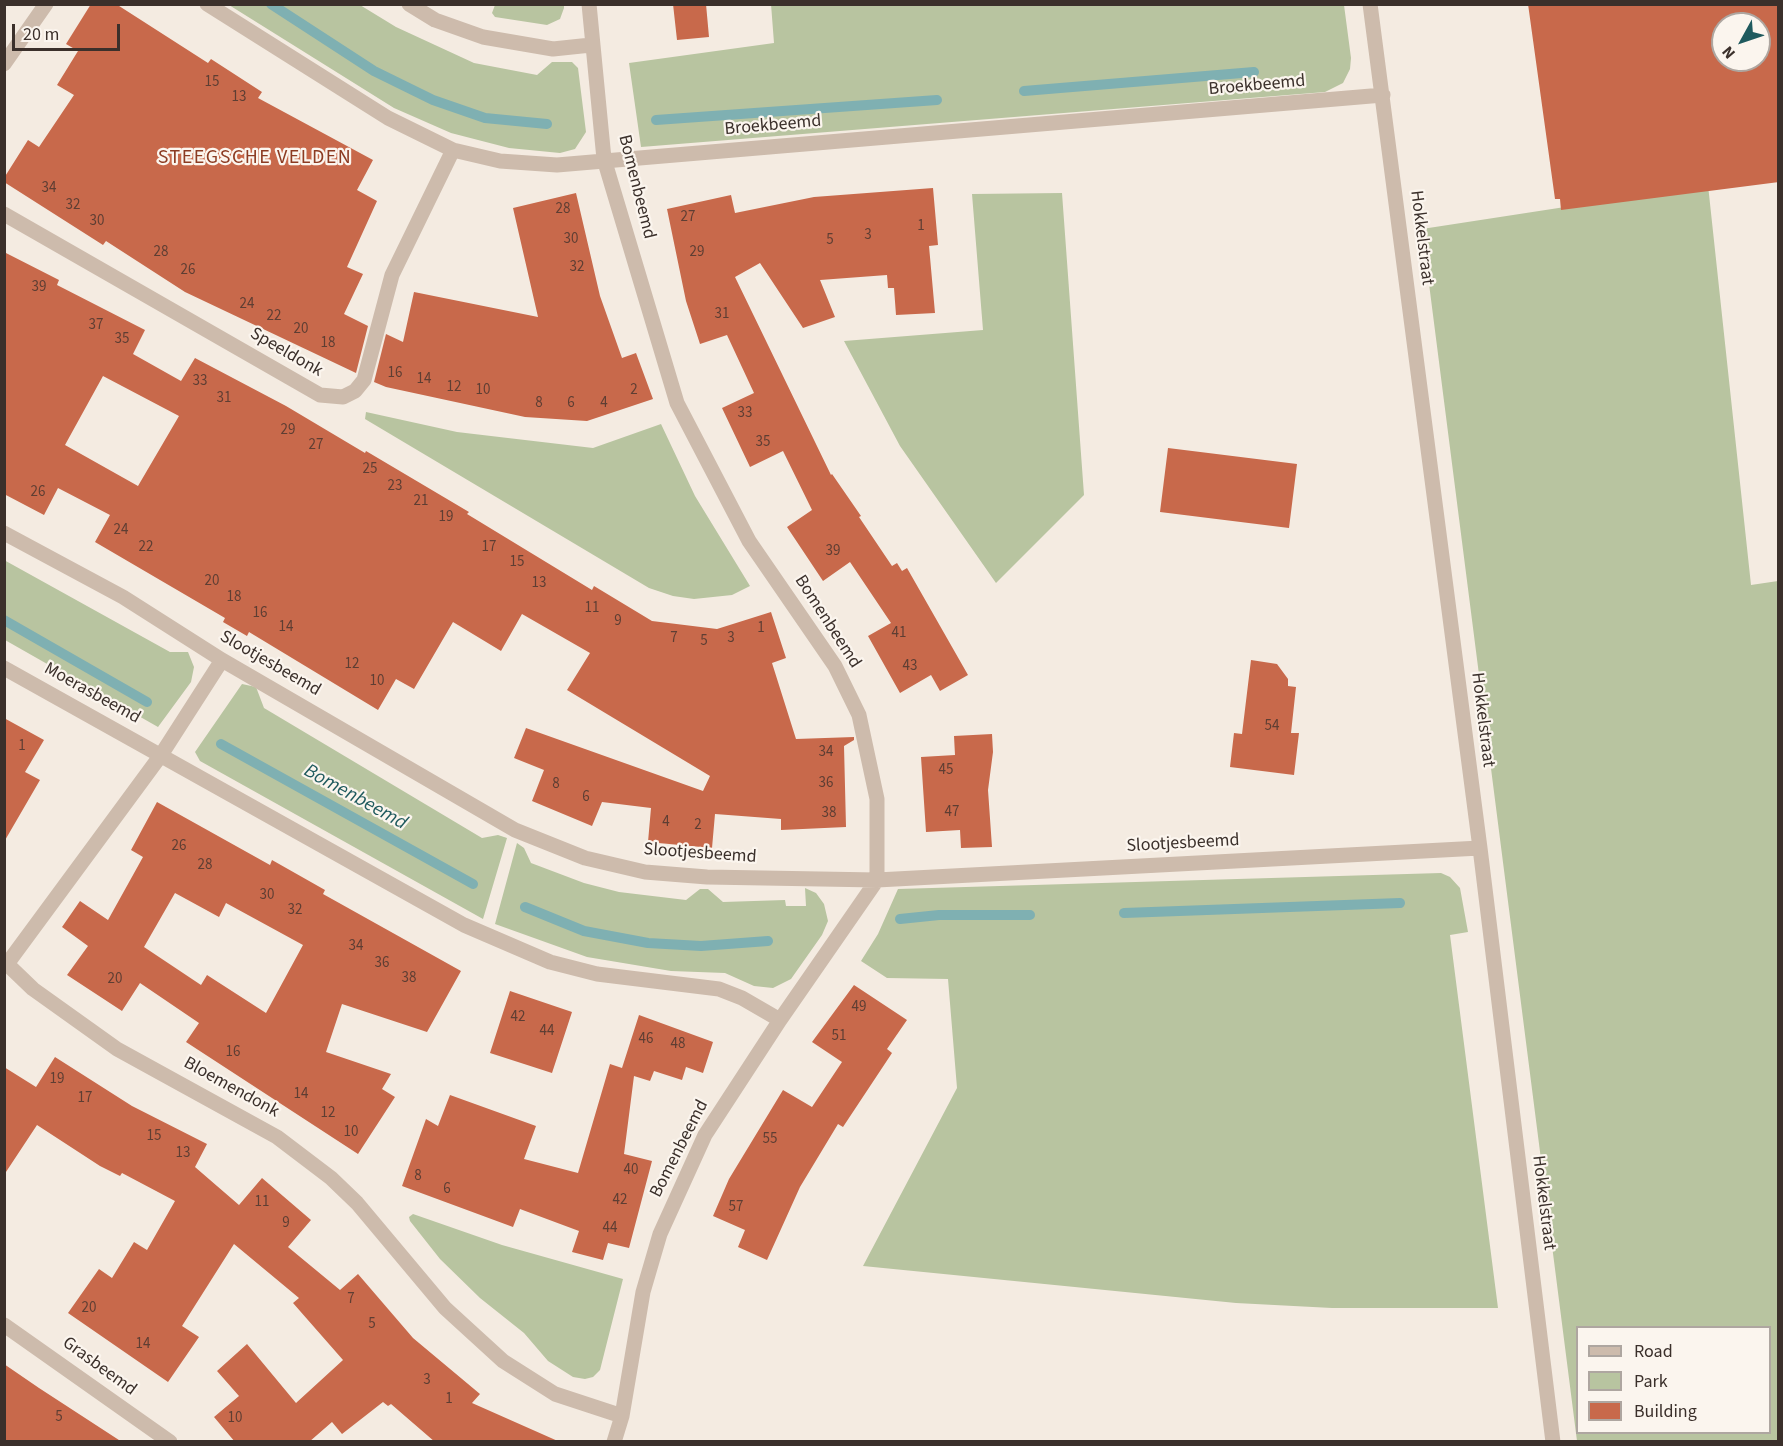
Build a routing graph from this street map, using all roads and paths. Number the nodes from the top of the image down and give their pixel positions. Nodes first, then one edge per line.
1 (46, 4) edge
2 (207, 4) edge
3 (409, 4) edge
4 (589, 4) edge
5 (1370, 4) edge
6 (591, 45) junction
7 (4, 64) edge
8 (1383, 95) junction
9 (453, 150) junction
10 (604, 159) junction
11 (4, 214) edge
12 (4, 533) edge
13 (222, 660) junction
14 (4, 668) edge
15 (160, 755) junction
16 (1480, 848) junction
17 (877, 880) junction
18 (6, 964) edge
19 (780, 1020) junction
20 (4, 1325) edge
21 (622, 1416) junction
22 (170, 1442) edge
23 (614, 1442) edge
24 (1553, 1442) edge

1 - 7 street
2 - 9 street, Broekbeemd
3 - 6 street
4 - 6 street, Bomenbeemd
5 - 8 street, Hokkelstraat
6 - 10 street, Bomenbeemd
8 - 10 street, Broekbeemd
8 - 16 street, Hokkelstraat
9 - 10 street, Broekbeemd
9 - 11 street, Speeldonk
10 - 17 street, Bomenbeemd
12 - 13 street, Slootjesbeemd
13 - 15 street, Bloemendonk
13 - 17 street, Slootjesbeemd
14 - 15 street, Moerasbeemd
15 - 18 street, Bloemendonk
15 - 19 street
16 - 17 street, Slootjesbeemd
16 - 24 street, Hokkelstraat
17 - 19 street, Bomenbeemd
18 - 21 street, Bloemendonk
19 - 21 street, Bomenbeemd
20 - 22 street, Grasbeemd
21 - 23 street, Bomenbeemd

